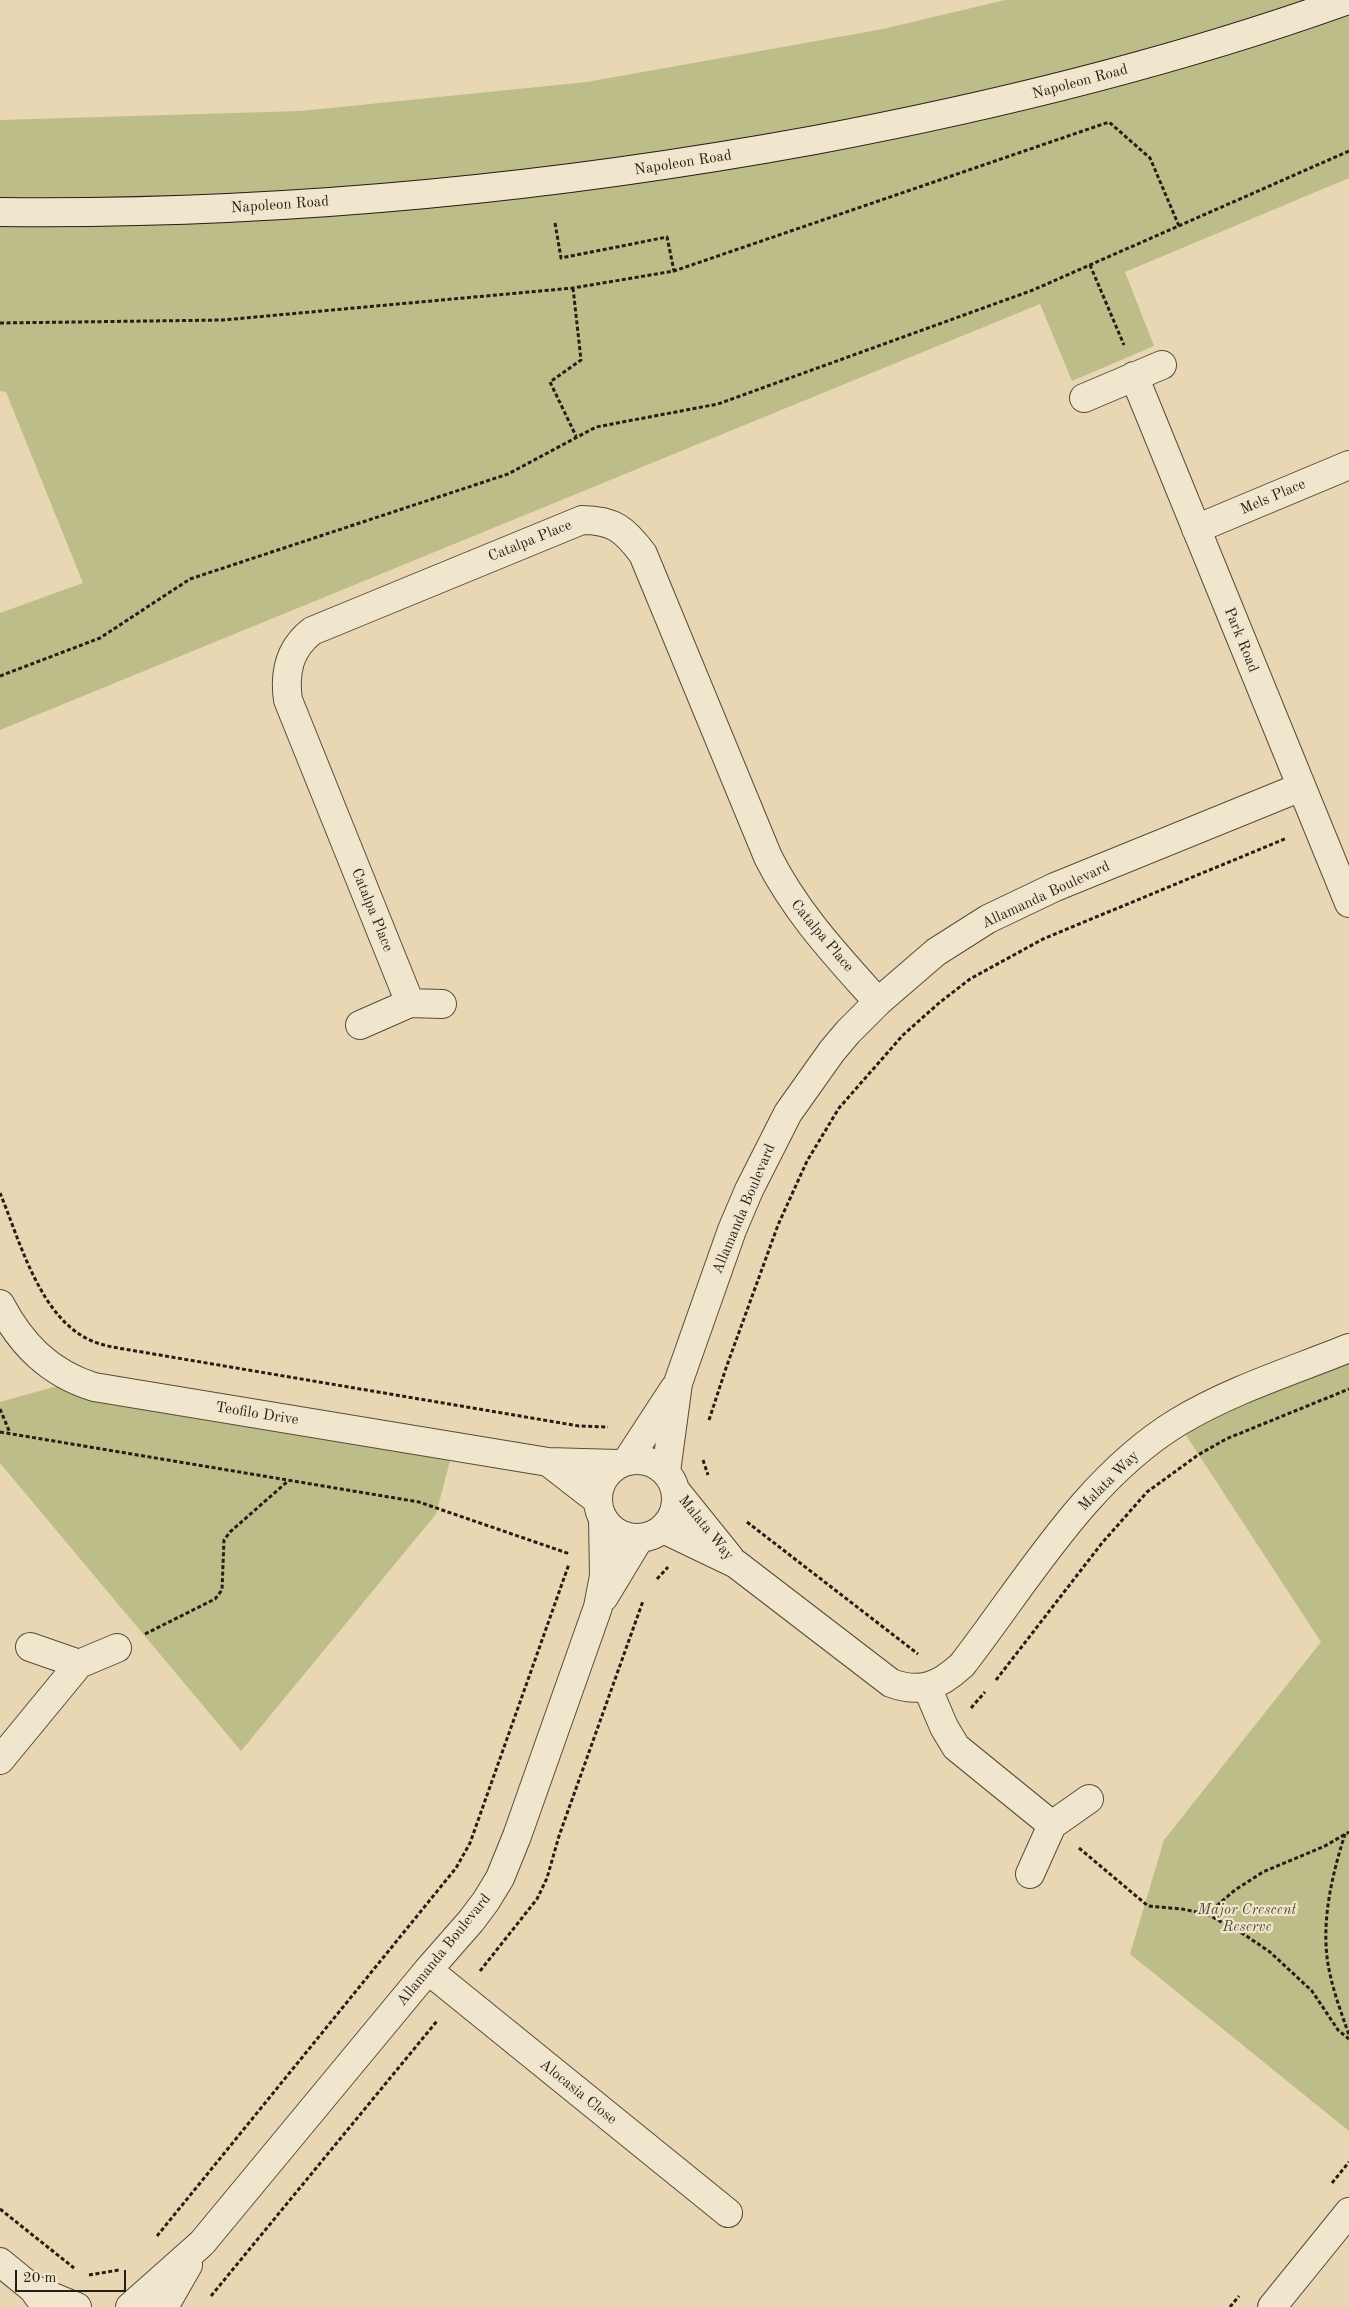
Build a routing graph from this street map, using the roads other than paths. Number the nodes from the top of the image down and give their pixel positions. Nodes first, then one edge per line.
1 (1348, 0) edge
2 (0, 212) edge
3 (1084, 398) dead end
4 (1349, 465) edge
5 (1196, 529) junction
6 (1301, 787) junction
7 (1349, 903) edge
8 (878, 1002) junction
9 (410, 1003) junction
10 (442, 1004) dead end
11 (360, 1025) dead end
12 (0, 1304) edge
13 (1349, 1348) edge
14 (678, 1383) junction
15 (548, 1462) junction
16 (623, 1463) junction
17 (671, 1481) junction
18 (600, 1510) junction
19 (651, 1534) junction
20 (736, 1564) junction
21 (598, 1607) junction
22 (30, 1647) dead end
23 (117, 1648) road end
24 (78, 1664) junction
25 (927, 1687) junction
26 (0, 1760) edge
27 (1089, 1799) dead end
28 (1052, 1825) junction
29 (1030, 1874) dead end
30 (428, 1970) junction
31 (1349, 2212) edge
32 (728, 2214) dead end
33 (202, 2242) junction
34 (0, 2262) edge
35 (40, 2298) edge
36 (77, 2307) edge
37 (130, 2307) edge
38 (164, 2307) edge
39 (1272, 2307) edge

1 - 2 street, Napoleon Road
3 - 5 street, Park Road
4 - 5 street, Mels Place
5 - 6 street, Park Road
6 - 7 street, Park Road
6 - 8 street, Allamanda Boulevard
8 - 9 street, Catalpa Place
8 - 14 street, Allamanda Boulevard
9 - 10 street
9 - 11 street
12 - 15 street, Teofilo Drive
13 - 25 street, Malata Way
14 - 16 street, Allamanda Boulevard
14 - 17 street, Allamanda Boulevard
15 - 16 street, Teofilo Drive
15 - 18 street, Teofilo Drive
16 - 17 street
16 - 18 street
17 - 19 street
17 - 20 street, Malata Way
18 - 19 street
18 - 21 street, Allamanda Boulevard
19 - 20 street, Malata Way
19 - 21 street, Allamanda Boulevard
20 - 25 street, Malata Way
21 - 30 street, Allamanda Boulevard
22 - 24 street
23 - 24 street
24 - 26 street
25 - 28 street
27 - 28 street
28 - 29 street
30 - 32 street, Alocasia Close
30 - 33 street, Allamanda Boulevard
31 - 39 street
33 - 37 street, Allamanda Boulevard
33 - 38 street, Allamanda Boulevard
34 - 35 street
35 - 36 street

